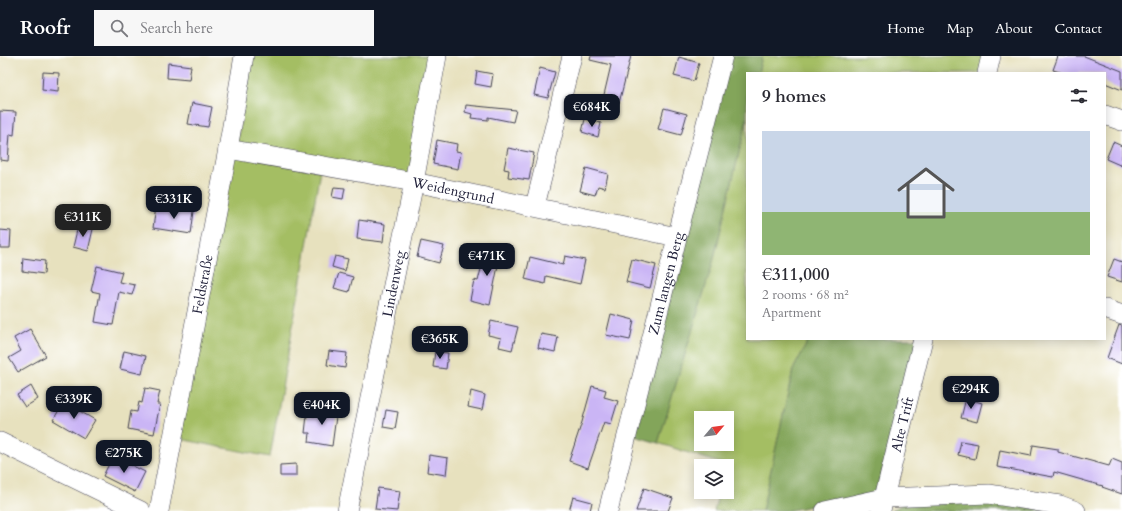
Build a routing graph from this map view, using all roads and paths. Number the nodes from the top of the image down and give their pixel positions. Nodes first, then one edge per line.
1 (244, 56) edge
2 (437, 56) edge
3 (572, 56) edge
4 (723, 56) edge
5 (1106, 115) edge
6 (1122, 121) edge
7 (228, 149) junction
8 (414, 182) junction
9 (535, 206) junction
10 (677, 237) junction
11 (1106, 309) edge
12 (1122, 315) edge
13 (922, 340) edge
14 (0, 442) edge
15 (883, 504) edge
16 (142, 511) edge
17 (159, 511) edge
18 (347, 511) edge
19 (608, 511) edge
20 (825, 511) edge
21 (1076, 511) edge

1 - 7 street, Feldstraße
2 - 8 street, Lindenweg
3 - 9 street
4 - 10 street, Zum langen Berg
5 - 6 street
7 - 8 street, Weidengrund
7 - 17 street, Feldstraße
8 - 9 street, Weidengrund
8 - 18 street, Lindenweg
9 - 10 street, Weidengrund
10 - 19 street, Zum langen Berg
11 - 12 street
13 - 15 street, Alte Trift
14 - 16 street
15 - 20 street
15 - 21 street

